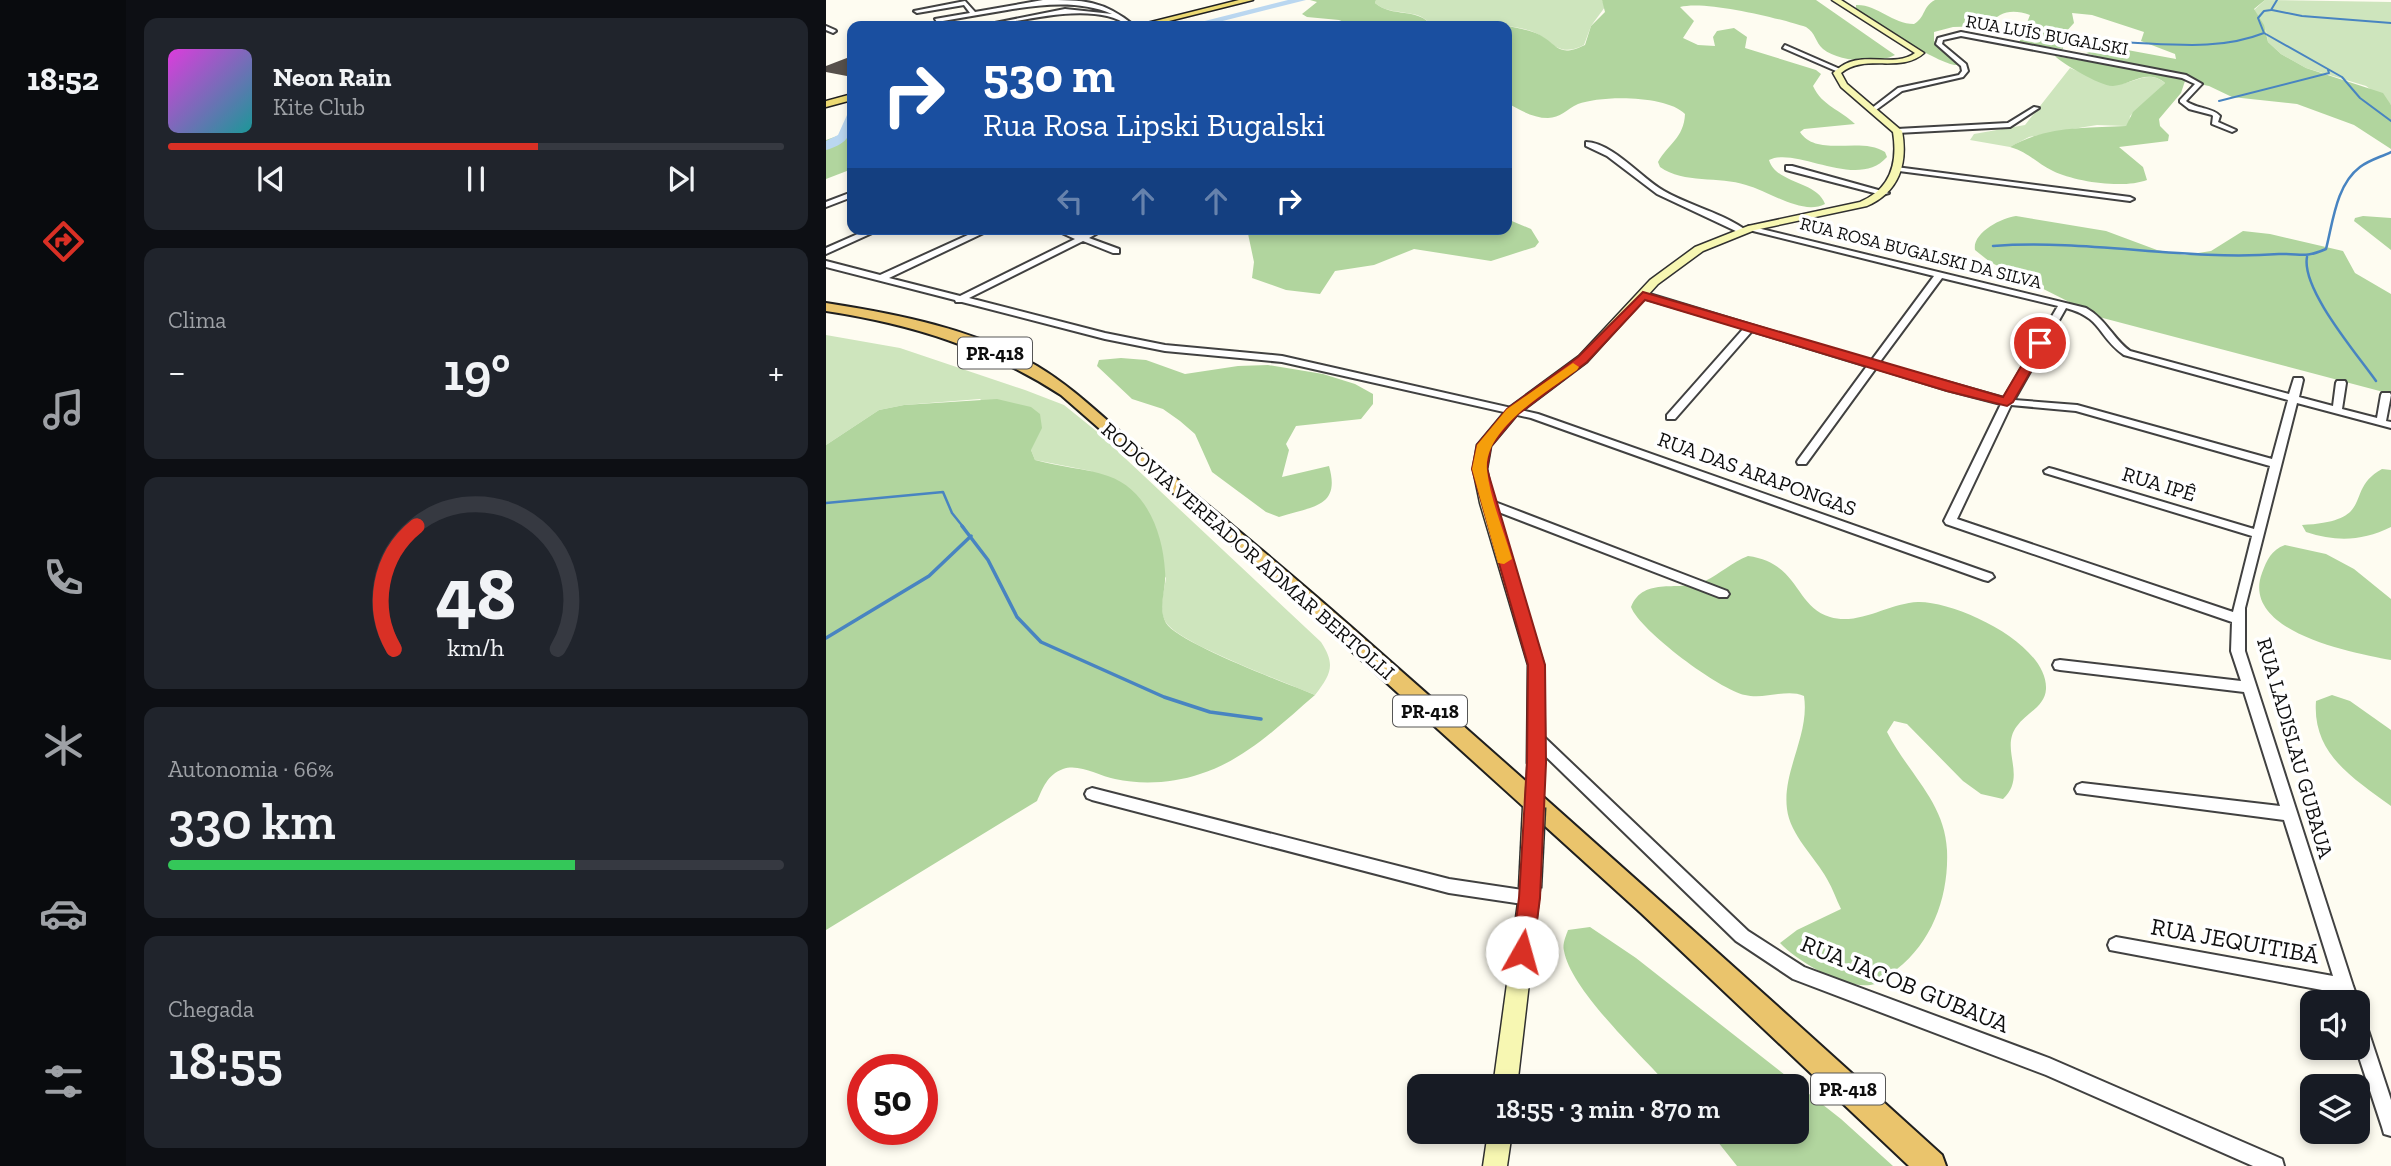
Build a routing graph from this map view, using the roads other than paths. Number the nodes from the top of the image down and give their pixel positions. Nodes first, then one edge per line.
1 (1053, 0) edge
2 (1249, 0) edge
3 (1836, 0) edge
4 (905, 6) dead end
5 (1009, 7) junction
6 (918, 11) junction
7 (973, 13) junction
8 (928, 15) dead end
9 (1119, 16) junction
10 (1018, 19) junction
11 (937, 20) dead end
12 (1008, 21) edge
13 (1126, 21) edge
14 (1160, 21) edge
15 (1785, 47) dead end
16 (1838, 70) junction
17 (847, 96) edge
18 (847, 97) edge
19 (826, 98) edge
20 (826, 104) edge
21 (2036, 107) dead end
22 (1874, 109) junction
23 (2232, 130) dead end
24 (1897, 131) junction
25 (1589, 144) dead end
26 (1789, 168) dead end
27 (1899, 169) junction
28 (1885, 193) junction
29 (847, 196) edge
30 (2130, 199) dead end
31 (826, 205) edge
32 (1747, 229) junction
33 (863, 235) edge
34 (975, 235) edge
35 (1071, 235) edge
36 (1089, 235) edge
37 (1081, 239) junction
38 (826, 251) edge
39 (1116, 251) dead end
40 (826, 264) edge
41 (1939, 275) junction
42 (879, 279) junction
43 (1643, 295) junction
44 (959, 300) junction
45 (2063, 305) junction
46 (826, 307) edge
47 (2083, 310) joint
48 (1749, 328) junction
49 (1875, 365) junction
50 (2298, 380) dead end
51 (2341, 383) dead end
52 (2386, 395) dead end
53 (2293, 399) junction
54 (2007, 402) junction
55 (2337, 411) junction
56 (1512, 412) junction
57 (1671, 417) dead end
58 (2386, 424) edge
59 (1802, 462) dead end
60 (2276, 464) junction
61 (2049, 471) dead end
62 (1487, 503) junction
63 (2257, 534) junction
64 (1988, 577) dead end
65 (1723, 594) dead end
66 (2238, 619) junction
67 (2060, 665) dead end
68 (2250, 687) junction
69 (1537, 739) junction
70 (2082, 789) dead end
71 (1093, 794) dead end
72 (2290, 814) junction
73 (1530, 893) junction
74 (2116, 945) dead end
75 (2324, 990) edge
76 (2345, 990) edge
77 (2369, 1060) edge
78 (1507, 1074) edge
79 (2391, 1127) edge
80 (1498, 1144) edge
81 (1495, 1166) edge
82 (1931, 1166) edge
83 (2276, 1166) edge

1 - 5 street
1 - 9 street
2 - 14 main road
3 - 16 main road
4 - 6 street
5 - 7 street
5 - 10 street
6 - 7 street
6 - 8 street
7 - 11 street
9 - 10 street
9 - 13 street
10 - 12 street
15 - 16 street
16 - 22 main road
17 - 19 main road
18 - 20 main road
21 - 24 street
22 - 23 street, RUA LUÍS BUGALSKI
22 - 24 main road
24 - 27 main road
25 - 32 street
26 - 28 street
27 - 28 main road
27 - 30 street
28 - 32 main road
29 - 31 street
32 - 41 street, RUA ROSA BUGALSKI DA SILVA
32 - 43 main road
33 - 38 street
34 - 42 street
35 - 37 street
36 - 37 street
37 - 39 street
37 - 44 street
40 - 42 street, RUA DAS ARAPONGAS
41 - 45 street, RUA ROSA BUGALSKI DA SILVA
41 - 49 street
42 - 44 street, RUA DAS ARAPONGAS
43 - 48 street
43 - 56 main road
44 - 56 street, RUA DAS ARAPONGAS
45 - 47 street, RUA ROSA BUGALSKI DA SILVA
45 - 54 street
46 - 82 highway, RODOVIA VEREADOR ADMAR BERTOLLI / PR-418
47 - 53 street
48 - 49 street
48 - 57 street
49 - 54 street
49 - 59 street
50 - 53 street, RUA LADISLAU GUBAUA
51 - 55 street
52 - 58 street
53 - 55 street
53 - 60 street, RUA LADISLAU GUBAUA
54 - 60 street
54 - 66 street
55 - 58 street
56 - 62 main road
56 - 64 street, RUA DAS ARAPONGAS
60 - 63 street, RUA LADISLAU GUBAUA
61 - 63 street, RUA IPÊ
62 - 65 street
62 - 69 main road
63 - 66 street, RUA LADISLAU GUBAUA
66 - 68 street, RUA LADISLAU GUBAUA
67 - 68 street
68 - 72 street, RUA LADISLAU GUBAUA
69 - 73 main road, bridge
69 - 83 street, RUA JACOB GUBAUA
70 - 72 street
71 - 73 street
72 - 76 street, RUA LADISLAU GUBAUA
73 - 78 main road
74 - 75 street, RUA JEQUITIBÁ
77 - 79 street
80 - 81 main road

